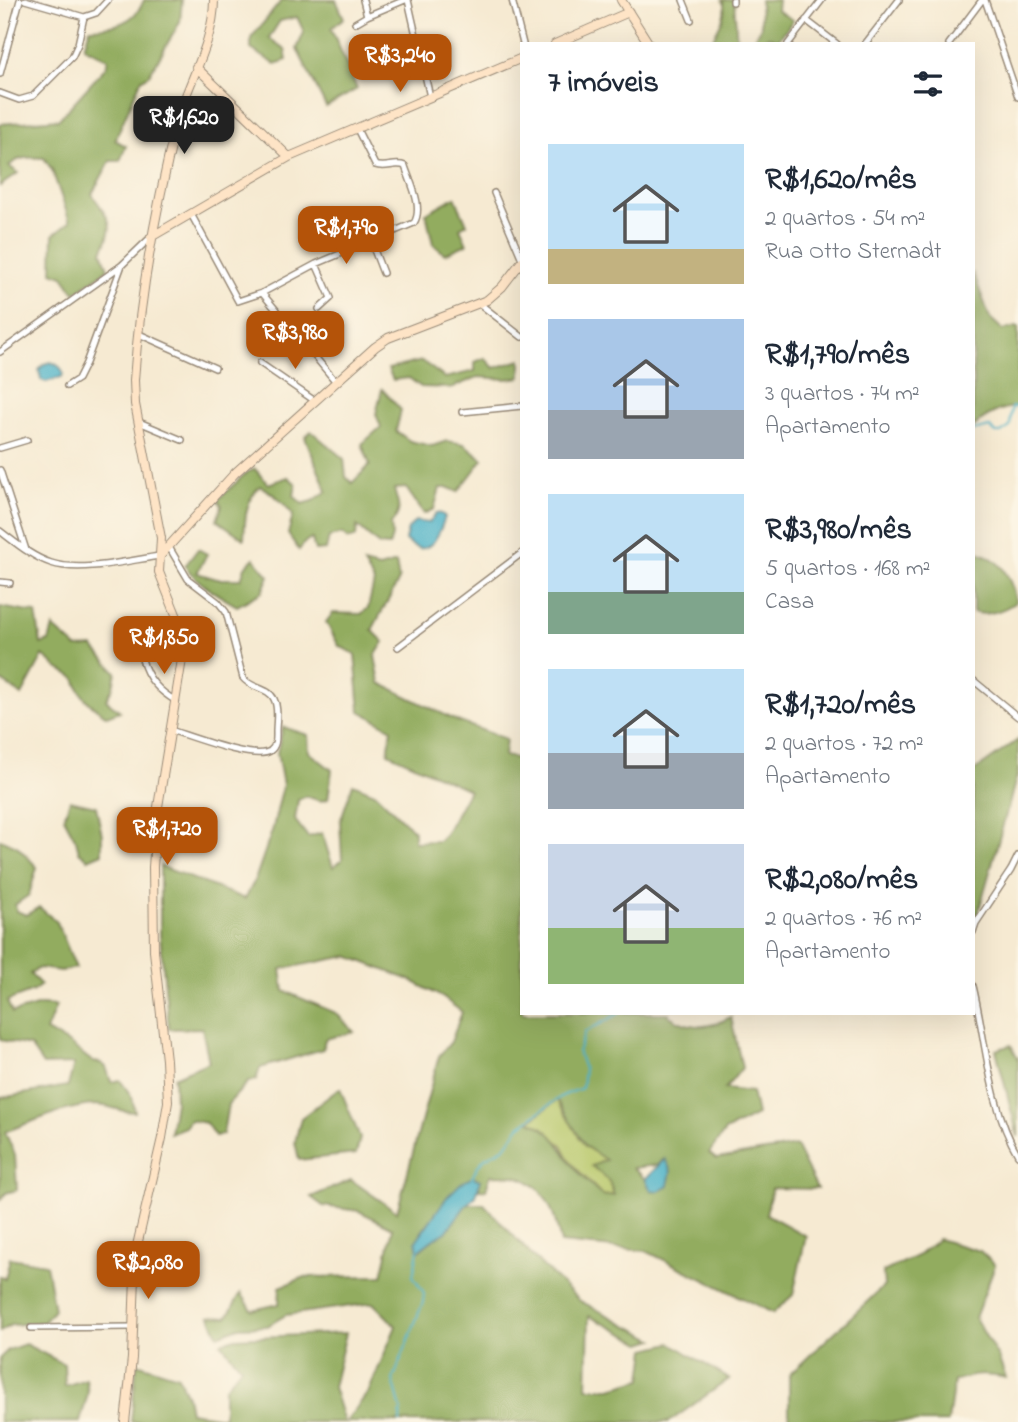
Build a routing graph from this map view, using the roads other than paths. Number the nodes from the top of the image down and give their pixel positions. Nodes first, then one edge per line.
1 (20, 0) edge
2 (25, 0) edge
3 (107, 0) edge
4 (214, 0) edge
5 (363, 0) edge
6 (407, 0) edge
7 (513, 0) edge
8 (621, 0) edge
9 (683, 0) edge
10 (822, 0) edge
11 (899, 0) edge
12 (984, 0) edge
13 (629, 12) junction
14 (367, 16) junction
15 (84, 17) junction
16 (691, 20) dead end
17 (806, 20) junction
18 (355, 23) dead end
19 (523, 42) edge
20 (560, 42) edge
21 (648, 42) edge
22 (790, 42) edge
23 (834, 42) edge
24 (867, 42) edge
25 (951, 42) edge
26 (520, 59) edge
27 (196, 67) junction
28 (0, 74) edge
29 (0, 93) edge
30 (430, 97) junction
31 (1018, 97) edge
32 (357, 129) junction
33 (289, 157) junction
34 (494, 193) dead end
35 (191, 214) junction
36 (151, 237) junction
37 (371, 242) junction
38 (520, 255) edge
39 (520, 263) edge
40 (316, 264) junction
41 (122, 265) junction
42 (383, 273) dead end
43 (262, 293) junction
44 (480, 304) junction
45 (319, 309) dead end
46 (139, 334) junction
47 (520, 335) edge
48 (0, 340) edge
49 (2, 351) edge
50 (260, 363) dead end
51 (215, 368) dead end
52 (336, 382) junction
53 (66, 386) dead end
54 (315, 401) junction
55 (520, 406) edge
56 (462, 412) dead end
57 (139, 422) junction
58 (27, 440) dead end
59 (182, 440) dead end
60 (0, 448) edge
61 (0, 470) edge
62 (0, 531) edge
63 (169, 547) junction
64 (26, 551) junction
65 (520, 555) edge
66 (160, 556) junction
67 (0, 582) edge
68 (10, 583) dead end
69 (398, 647) dead end
70 (142, 659) dead end
71 (975, 682) edge
72 (176, 701) junction
73 (1018, 717) edge
74 (170, 730) junction
75 (1018, 856) edge
76 (975, 926) edge
77 (975, 996) edge
78 (1018, 1155) edge
79 (133, 1327) junction
80 (31, 1328) dead end
81 (125, 1422) edge

1 - 28 street
2 - 15 street
3 - 15 street
4 - 27 street
5 - 14 street
6 - 14 street
6 - 30 street
7 - 19 street
8 - 13 street
9 - 16 street
10 - 17 street
11 - 24 street
12 - 25 street
12 - 31 street
13 - 20 street
13 - 21 street
14 - 18 street
15 - 29 street
17 - 22 street
17 - 23 street
26 - 30 street
27 - 33 street
27 - 36 street
30 - 32 street
32 - 33 street
32 - 37 street
33 - 35 street
34 - 38 street
35 - 36 street
35 - 43 street
36 - 41 street
36 - 46 street
37 - 40 street
37 - 42 street
39 - 44 street
40 - 43 street
40 - 45 street
41 - 49 street
41 - 53 street
43 - 52 street
44 - 47 street
44 - 52 street
46 - 51 street
46 - 57 street
48 - 49 street
50 - 54 street
52 - 54 street
54 - 63 street
55 - 56 street
57 - 59 street
57 - 66 street
58 - 60 street
61 - 64 street
62 - 64 street
63 - 66 street
63 - 74 street
64 - 66 street
65 - 69 street
66 - 72 street
67 - 68 street
70 - 72 street
71 - 73 street
72 - 74 street
74 - 79 street
75 - 76 street
77 - 78 street
79 - 80 street
79 - 81 street

